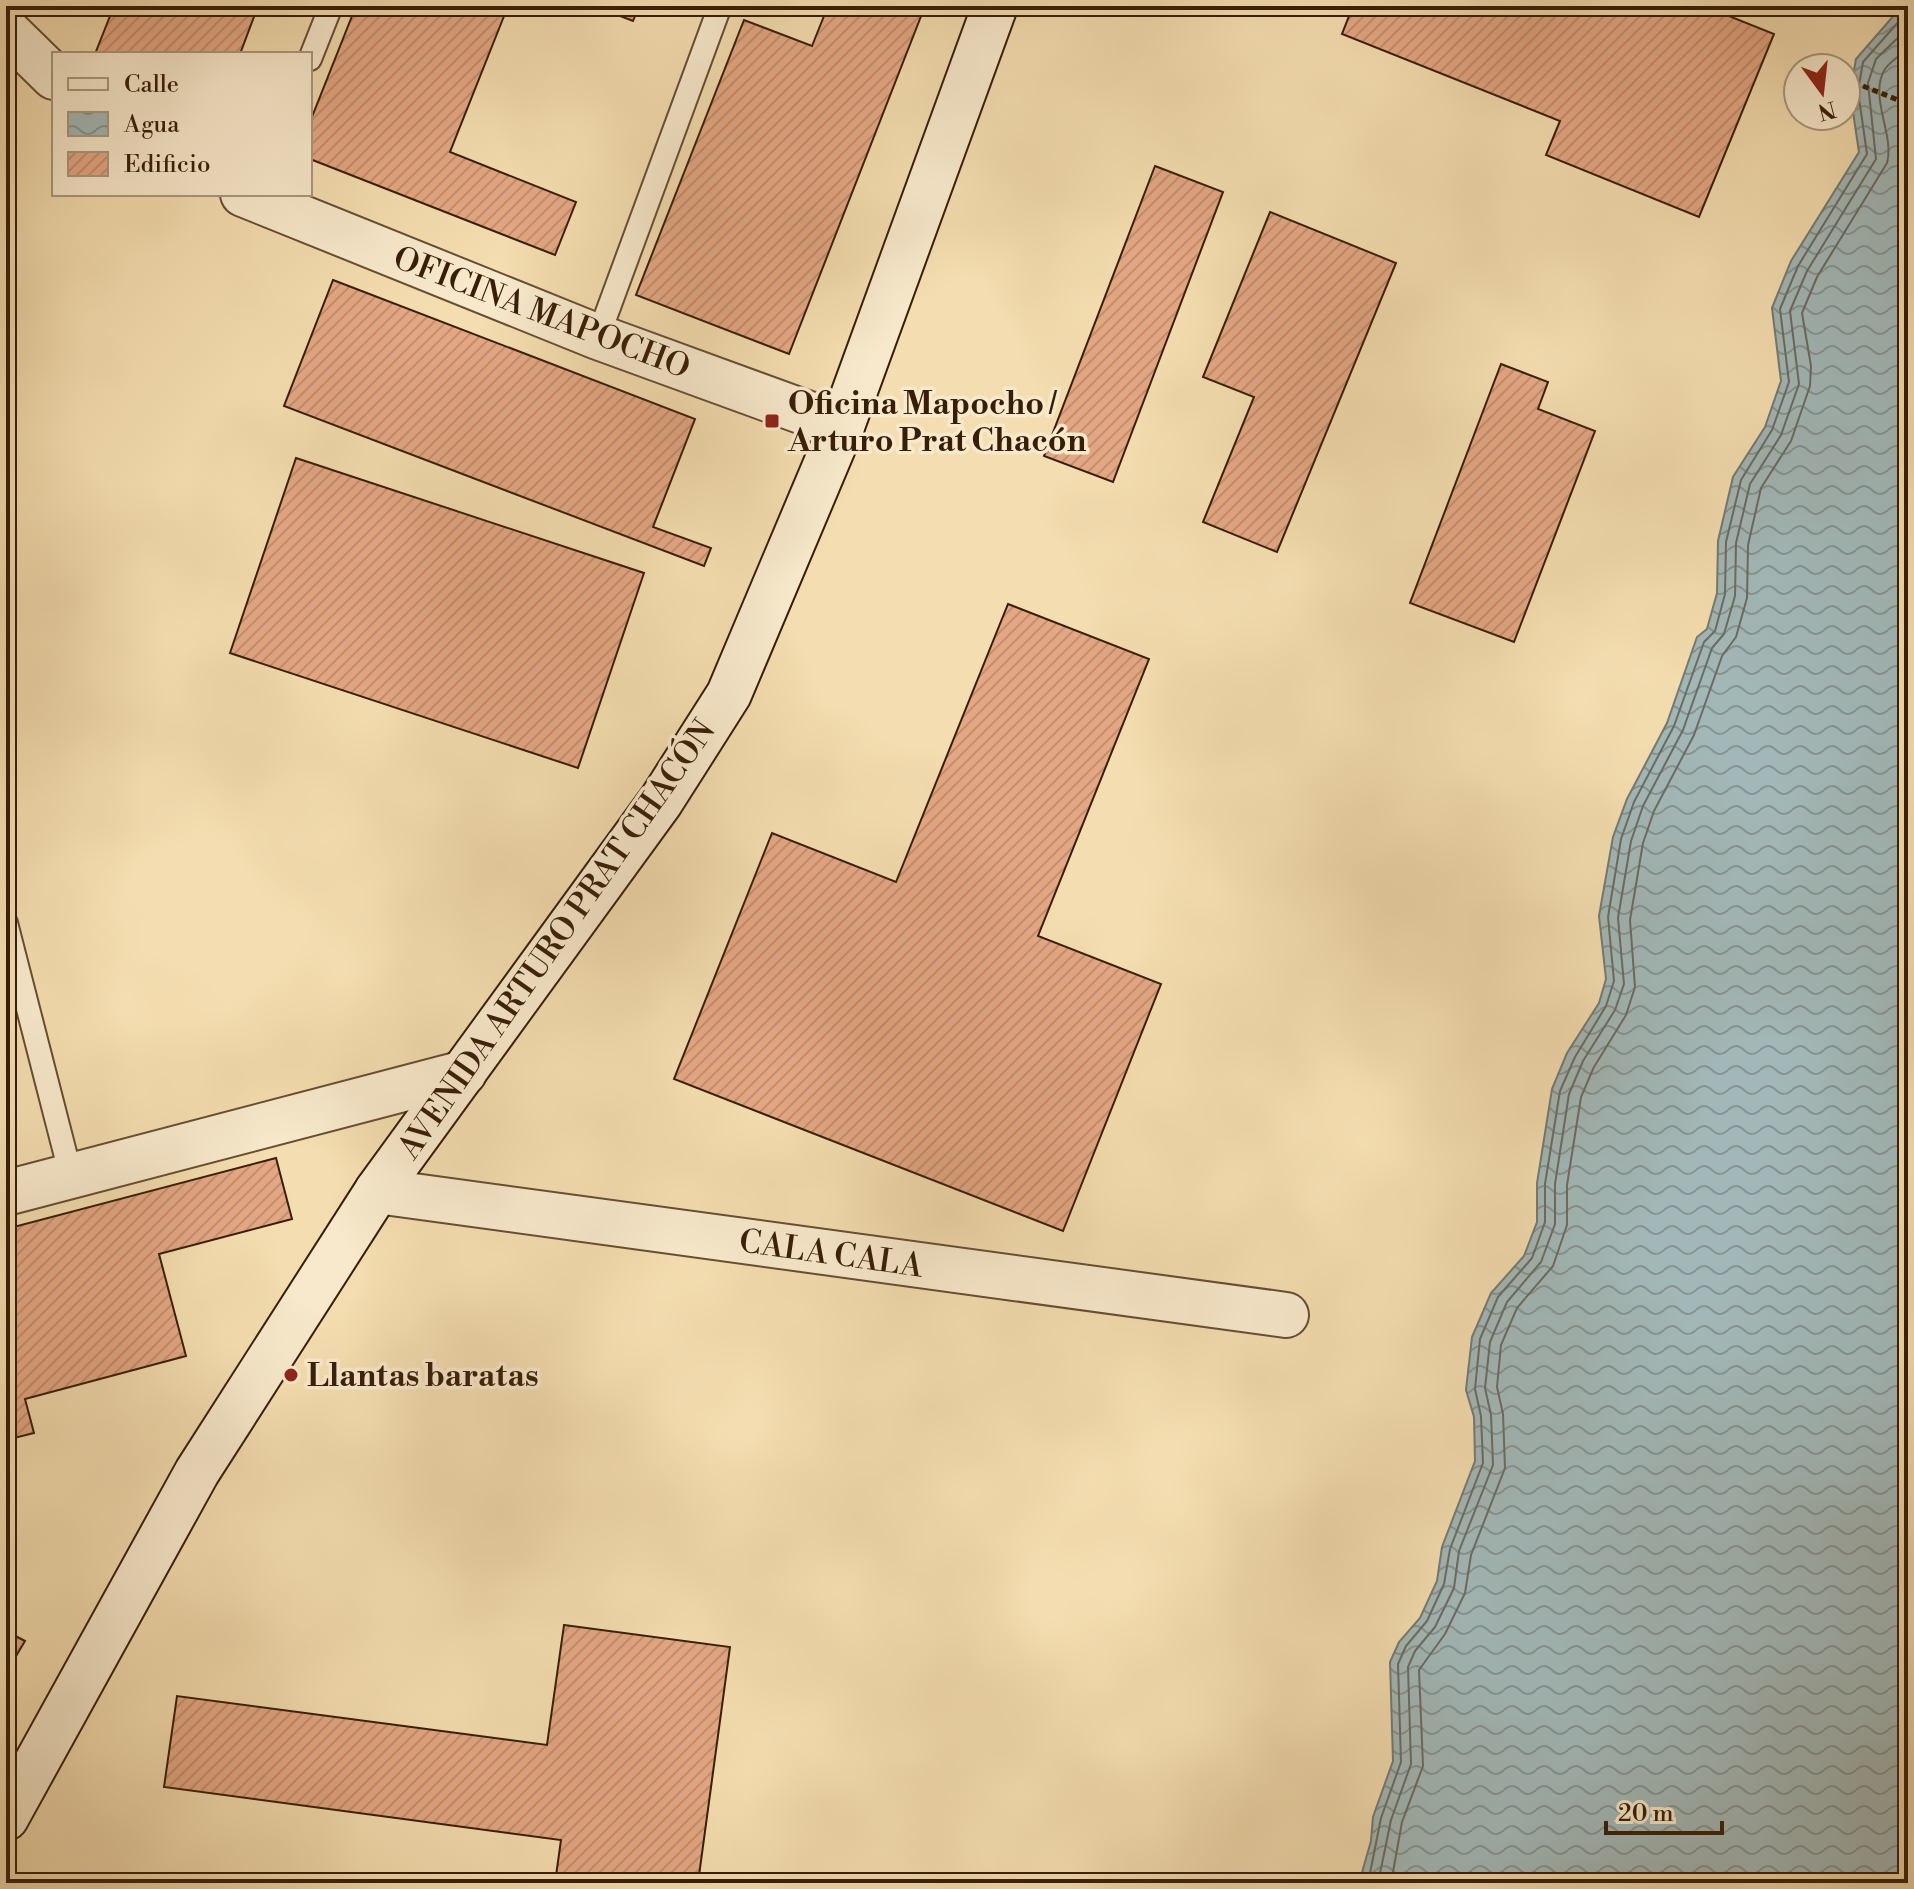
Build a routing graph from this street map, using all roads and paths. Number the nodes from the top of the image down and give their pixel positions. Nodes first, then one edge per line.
1 (331, 6) edge
2 (720, 6) edge
3 (995, 6) edge
4 (6, 30) edge
5 (312, 54) edge
6 (52, 75) edge
7 (1863, 86) dead end
8 (1908, 104) edge
9 (252, 196) edge
10 (598, 337) junction
11 (842, 426) junction
12 (6, 923) edge
13 (464, 1073) junction
14 (71, 1176) junction
15 (377, 1191) junction
16 (6, 1193) edge
17 (1286, 1315) dead end
18 (6, 1818) edge

1 - 5 lane
2 - 10 lane
3 - 11 street, AVENIDA ARTURO PRAT CHACÓN
4 - 6 street
7 - 8 path
9 - 10 street, OFICINA MAPOCHO
10 - 11 street, OFICINA MAPOCHO
11 - 13 street, AVENIDA ARTURO PRAT CHACÓN
12 - 14 lane
13 - 14 street
13 - 15 street, AVENIDA ARTURO PRAT CHACÓN
14 - 16 street
15 - 17 street, CALA CALA
15 - 18 street, AVENIDA ARTURO PRAT CHACÓN

